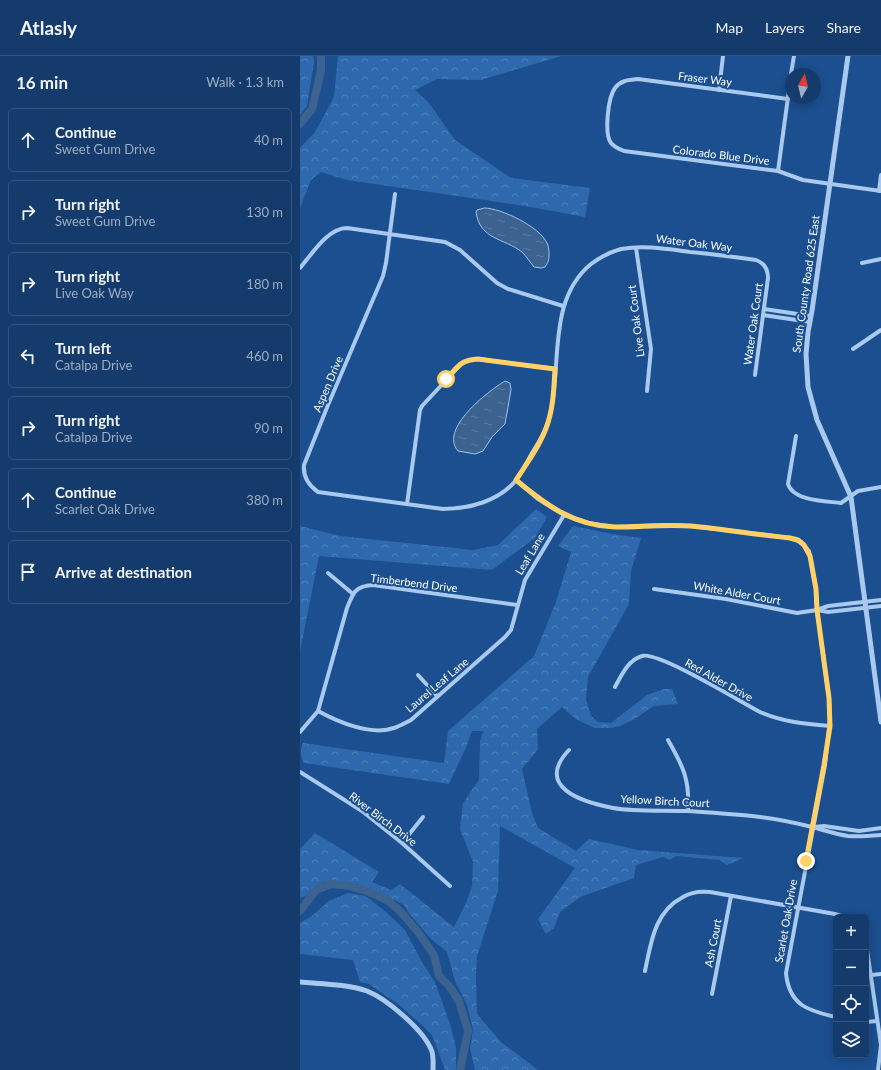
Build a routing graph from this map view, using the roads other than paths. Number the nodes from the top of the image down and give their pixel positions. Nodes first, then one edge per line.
1 (723, 56) edge
2 (794, 56) edge
3 (848, 56) edge
4 (792, 68) edge
5 (719, 90) junction
6 (785, 99) edge
7 (787, 104) edge
8 (610, 143) joint
9 (778, 171) junction
10 (881, 175) edge
11 (830, 184) junction
12 (880, 191) edge
13 (395, 194) dead end
14 (390, 234) junction
15 (636, 248) junction
16 (881, 259) edge
17 (862, 263) dead end
18 (300, 268) edge
19 (768, 275) joint
20 (563, 306) junction
21 (764, 309) junction
22 (763, 315) junction
23 (811, 316) junction
24 (810, 322) junction
25 (881, 330) edge
26 (854, 349) dead end
27 (555, 369) junction
28 (755, 375) dead end
29 (648, 391) dead end
30 (796, 436) dead end
31 (516, 480) junction
32 (881, 487) edge
33 (851, 497) junction
34 (407, 504) junction
35 (564, 515) junction
36 (328, 573) dead end
37 (654, 589) dead end
38 (353, 594) junction
39 (881, 600) edge
40 (517, 605) junction
41 (865, 605) junction
42 (881, 606) edge
43 (817, 610) junction
44 (418, 675) dead end
45 (614, 688) dead end
46 (437, 696) junction
47 (318, 711) junction
48 (881, 721) edge
49 (830, 726) junction
50 (300, 732) edge
51 (668, 740) dead end
52 (569, 750) dead end
53 (300, 772) edge
54 (688, 811) junction
55 (423, 817) dead end
56 (813, 827) junction
57 (881, 828) edge
58 (881, 835) edge
59 (402, 843) junction
60 (450, 886) dead end
61 (731, 896) junction
62 (798, 907) junction
63 (835, 914) edge
64 (867, 950) edge
65 (645, 971) dead end
66 (881, 974) edge
67 (871, 975) junction
68 (300, 982) edge
69 (712, 994) dead end
70 (833, 1016) edge
71 (869, 1022) edge
72 (877, 1022) junction
73 (433, 1070) edge
74 (878, 1070) edge

1 - 5 street
2 - 4 street
3 - 11 street, South County Road 625 East
5 - 6 street, Fraser Way
5 - 8 street, Fraser Way
7 - 9 street
8 - 9 street, Colorado Blue Drive
9 - 11 street, Colorado Blue Drive
10 - 12 street
11 - 12 street, Colorado Blue Drive
11 - 23 street, South County Road 625 East
13 - 14 street, Aspen Drive
14 - 18 street
14 - 20 street
14 - 34 street, Aspen Drive
15 - 19 street, Water Oak Way
15 - 20 street, Water Oak Way
15 - 29 street, Live Oak Court
16 - 17 street
19 - 21 street, Water Oak Court
20 - 27 street, Aspen Drive
21 - 22 street, Water Oak Court
21 - 23 street
22 - 24 street
22 - 28 street, Water Oak Court
23 - 24 street, South County Road 625 East
24 - 33 street, South County Road 625 East
25 - 26 street
27 - 31 street, Aspen Drive
27 - 34 street
30 - 33 street
31 - 34 street, Aspen Drive
31 - 35 street, Scarlet Oak Drive
32 - 33 street
33 - 41 street, South County Road 625 East
35 - 40 street, Leaf Lane
35 - 43 street, Scarlet Oak Drive
36 - 38 street
37 - 43 street, White Alder Court
38 - 40 street, Timberbend Drive
38 - 47 street
39 - 41 street
40 - 46 street, Laurel Leaf Lane
41 - 42 street
41 - 43 street, White Alder Court
41 - 48 street, South County Road 625 East
43 - 49 street, Scarlet Oak Drive
44 - 46 street
45 - 49 street, Red Alder Drive
46 - 47 street, Laurel Leaf Lane
47 - 50 street
49 - 56 street, Scarlet Oak Drive
51 - 54 street
52 - 54 street, Yellow Birch Court
53 - 59 street, River Birch Drive
54 - 56 street, Yellow Birch Court
55 - 59 street
56 - 57 street, Yellow Birch Court
56 - 58 street, Yellow Birch Court
56 - 62 street, Scarlet Oak Drive
59 - 60 street, River Birch Drive
61 - 62 street
61 - 65 street
61 - 69 street, Ash Court
62 - 63 street
62 - 70 street, Scarlet Oak Drive
64 - 67 street
66 - 67 street
67 - 72 street
68 - 73 street
71 - 72 street
72 - 74 street

